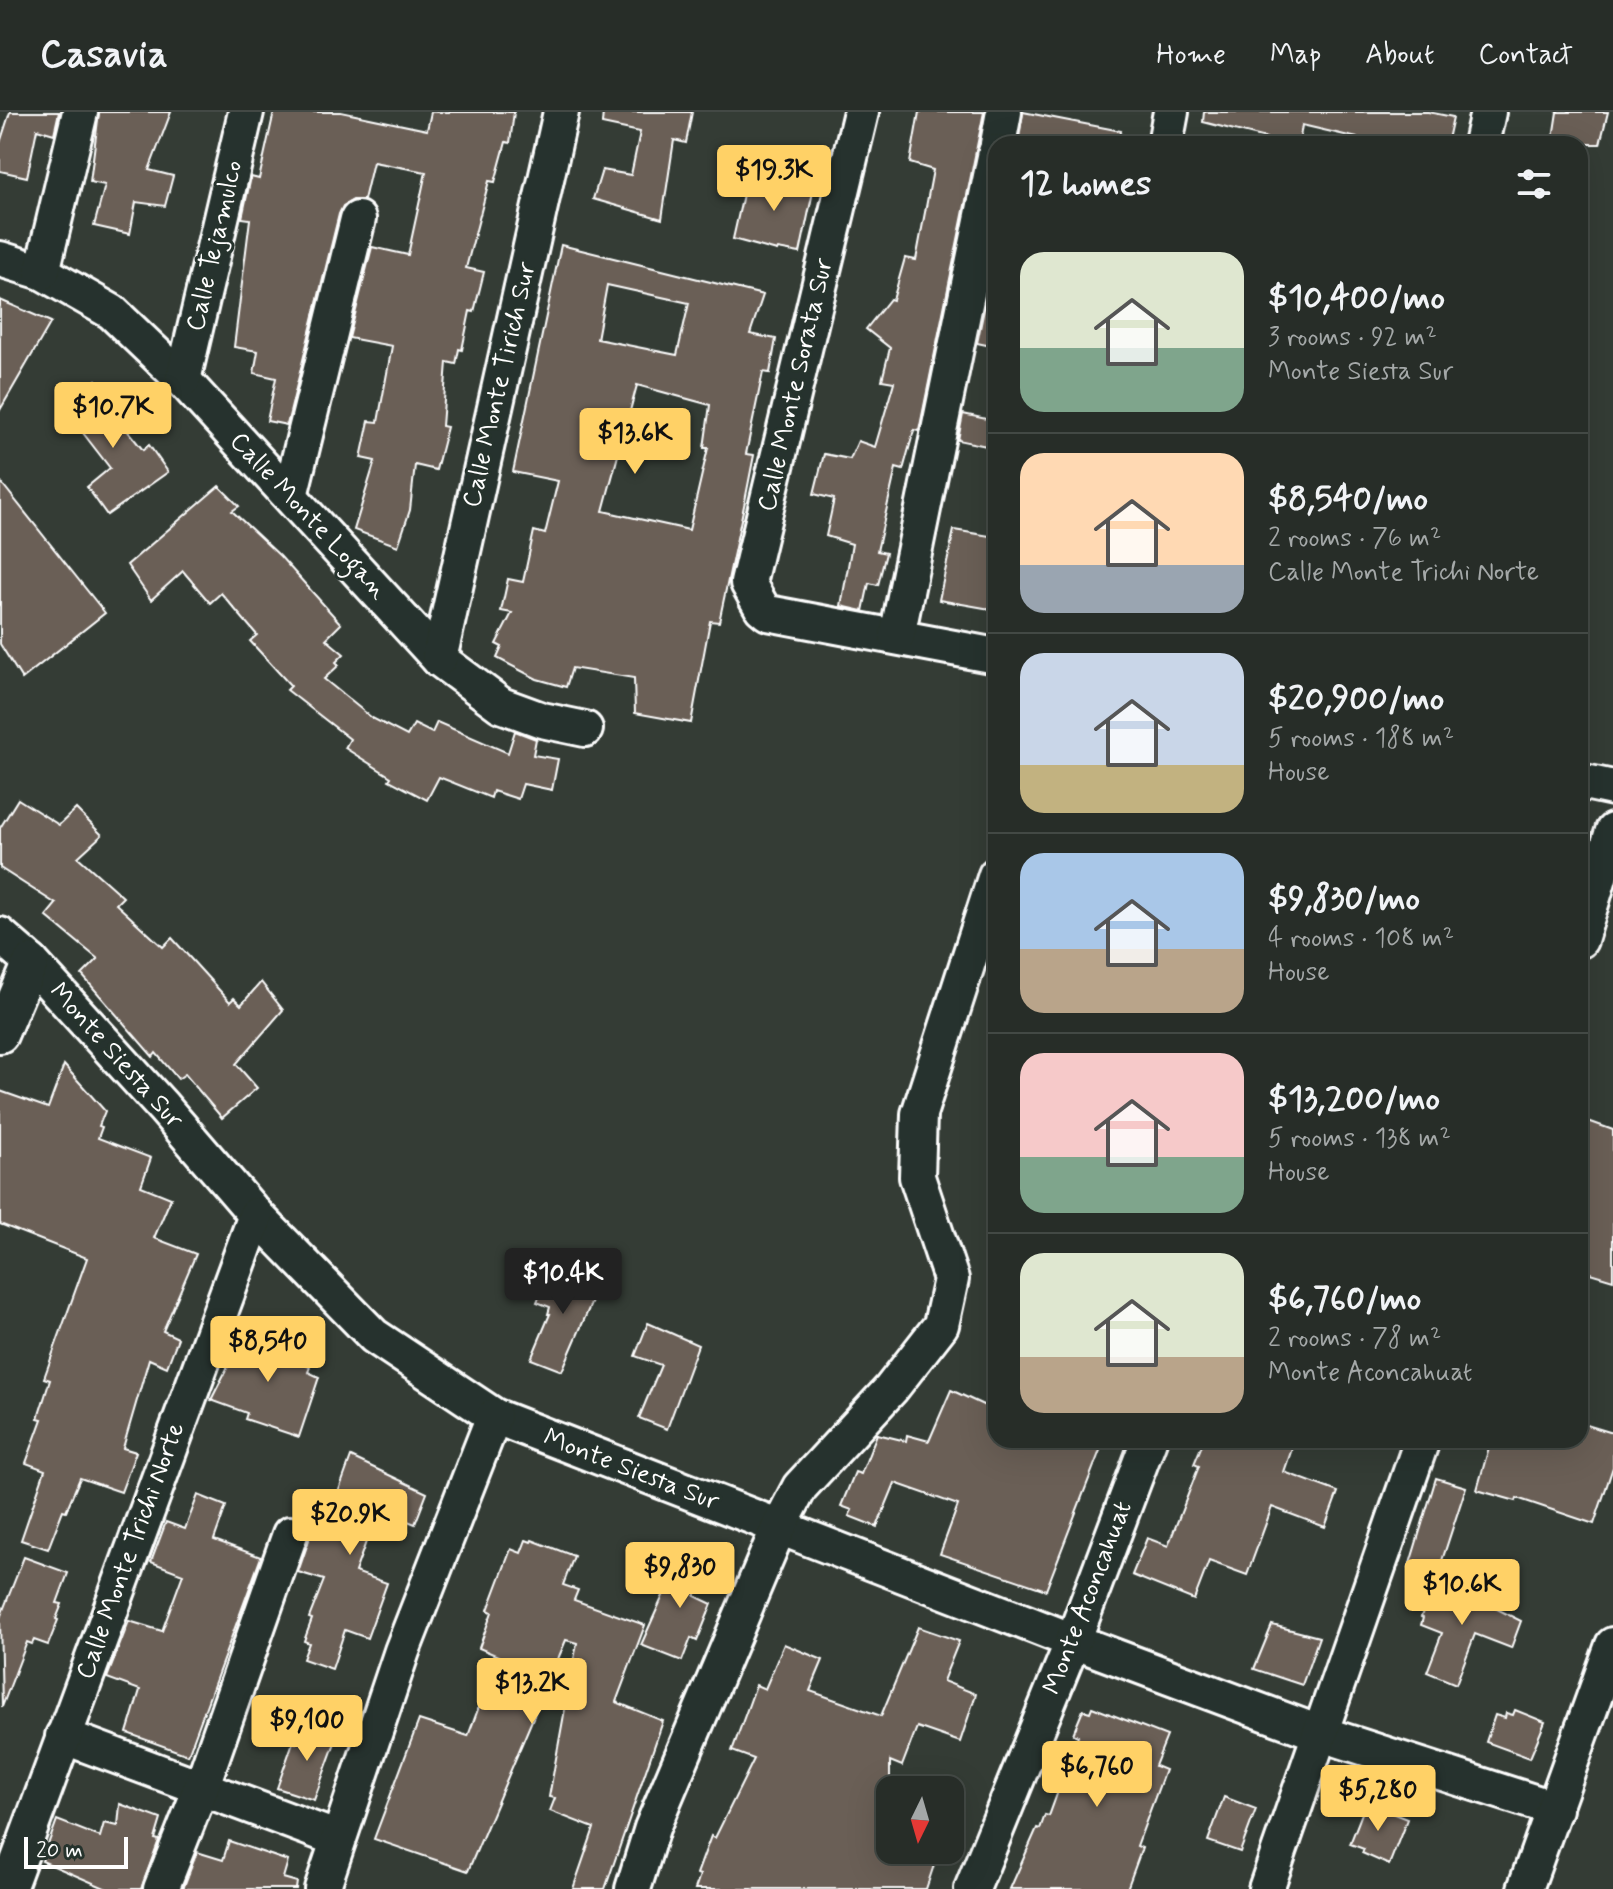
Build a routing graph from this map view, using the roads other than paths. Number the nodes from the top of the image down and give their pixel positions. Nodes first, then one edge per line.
1 (80, 112) edge
2 (246, 112) edge
3 (561, 112) edge
4 (861, 112) edge
5 (1004, 112) edge
6 (1171, 112) edge
7 (1488, 112) edge
8 (1000, 136) edge
9 (1166, 136) edge
10 (1483, 136) edge
11 (988, 191) edge
12 (358, 219) dead end
13 (0, 259) edge
14 (42, 272) junction
15 (183, 380) junction
16 (290, 496) junction
17 (897, 636) junction
18 (988, 654) edge
19 (439, 659) junction
20 (585, 729) dead end
21 (1588, 783) edge
22 (1613, 788) edge
23 (1613, 831) edge
24 (988, 900) edge
25 (1588, 914) edge
26 (0, 935) edge
27 (31, 962) junction
28 (0, 1035) edge
29 (256, 1215) junction
30 (494, 1416) junction
31 (1146, 1448) edge
32 (1419, 1448) edge
33 (779, 1527) junction
34 (290, 1534) dead end
35 (1073, 1641) junction
36 (1613, 1645) edge
37 (1319, 1733) junction
38 (63, 1736) junction
39 (201, 1788) junction
40 (1555, 1809) junction
41 (338, 1839) junction
42 (8, 1889) edge
43 (161, 1889) edge
44 (322, 1889) edge
45 (633, 1889) edge
46 (972, 1889) edge
47 (1266, 1889) edge
48 (1525, 1889) edge

1 - 14 street
2 - 15 street, Calle Tejamulco
3 - 19 street, Calle Monte Tirich Sur
4 - 17 street, Calle Monte Sorata Sur
5 - 8 street
6 - 9 street
7 - 10 street
11 - 17 street
12 - 16 street
13 - 14 street, Calle Monte Logan
14 - 15 street, Calle Monte Logan
15 - 16 street, Calle Monte Logan
16 - 19 street, Calle Monte Logan
17 - 18 street
19 - 20 street, Calle Monte Logan
21 - 22 street
23 - 25 street
24 - 33 street
26 - 27 street, Monte Siesta Sur
27 - 28 street
27 - 29 street, Monte Siesta Sur
29 - 30 street, Monte Siesta Sur
29 - 38 street, Calle Monte Trichi Norte
30 - 33 street, Monte Siesta Sur
30 - 41 street
31 - 35 street, Monte Aconcahuat
32 - 37 street
33 - 35 street, Monte Siesta Sur
33 - 45 street
34 - 39 street
35 - 37 street, Monte Siesta Sur
35 - 46 street, Monte Aconcahuat
36 - 40 street
37 - 40 street, Monte Siesta Sur
37 - 47 street
38 - 39 street
38 - 42 street, Calle Monte Trichi Norte
39 - 41 street
39 - 43 street
40 - 48 street
41 - 44 street

